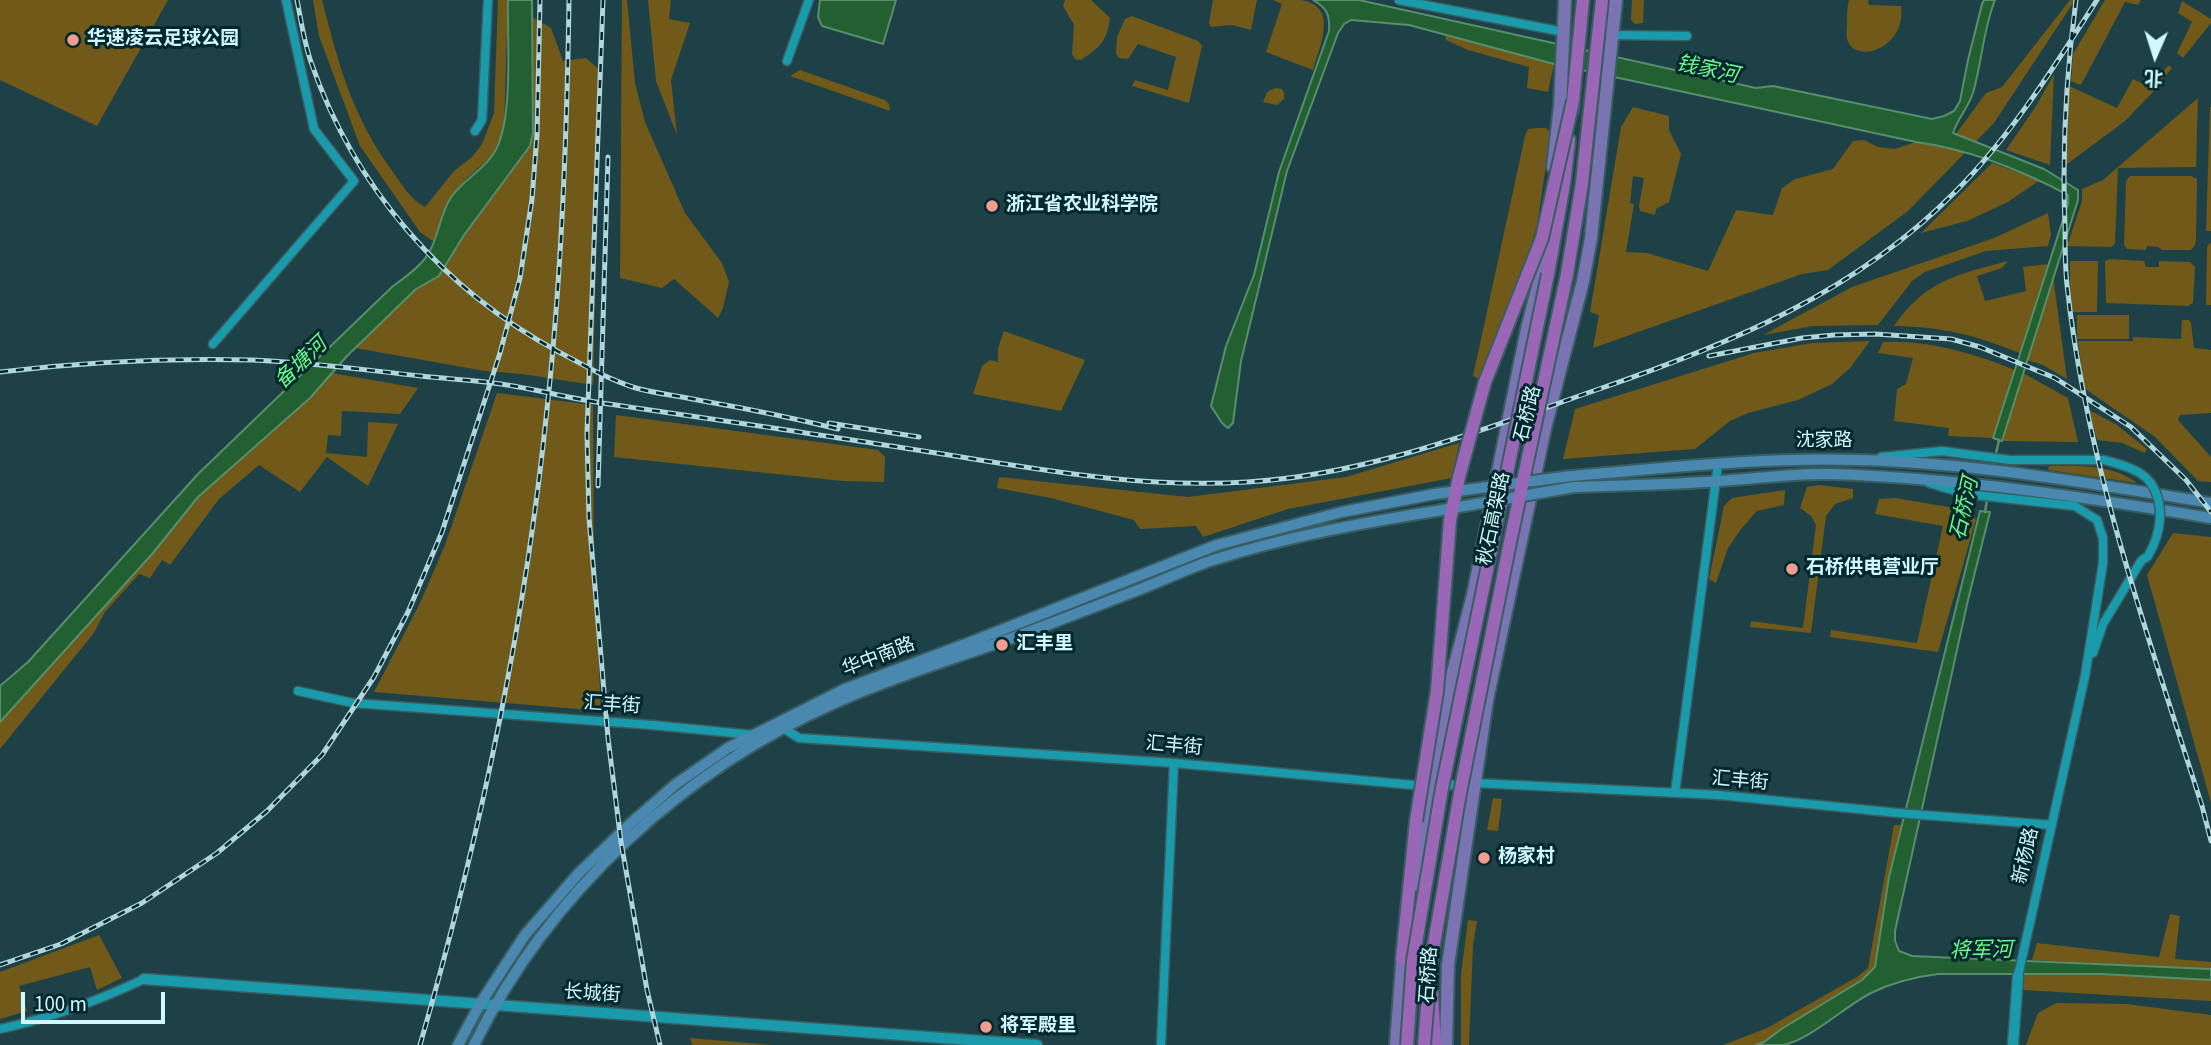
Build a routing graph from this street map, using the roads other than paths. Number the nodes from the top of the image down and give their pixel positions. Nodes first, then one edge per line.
1 (286, 0) edge
2 (488, 0) edge
3 (809, 0) edge
4 (1399, 0) edge
5 (1565, 0) edge
6 (1583, 0) edge
7 (1602, 0) edge
8 (1616, 0) edge
9 (1564, 35) junction
10 (1687, 36) dead end
11 (1612, 40) junction
12 (787, 61) dead end
13 (1573, 101) junction
14 (475, 131) dead end
15 (213, 344) dead end
16 (1857, 460) junction
17 (1718, 464) junction
18 (1716, 481) junction
19 (1573, 482) junction
20 (1995, 492) junction
21 (1435, 494) joint
22 (2211, 503) edge
23 (2211, 518) edge
24 (2085, 676) junction
25 (298, 691) dead end
26 (783, 728) junction
27 (753, 735) junction
28 (1174, 763) junction
29 (1475, 783) junction
30 (1432, 786) junction
31 (1675, 793) junction
32 (2052, 825) junction
33 (1402, 959) junction
34 (1431, 961) junction
35 (2018, 976) joint
36 (144, 979) joint
37 (480, 1004) junction
38 (494, 1005) junction
39 (0, 1029) edge
40 (963, 1042) edge
41 (458, 1045) edge
42 (474, 1045) edge
43 (1037, 1045) edge
44 (1161, 1045) edge
45 (1396, 1045) edge
46 (1407, 1045) edge
47 (1424, 1045) edge
48 (1435, 1045) edge
49 (1446, 1045) edge
50 (2013, 1045) edge

1 - 15 street
2 - 14 street
3 - 12 street
4 - 9 street
5 - 9 main road, 石桥路
6 - 13 highway, 秋石高架路
7 - 34 highway, 秋石高架路, bridge
8 - 11 main road, 石桥路
9 - 30 main road, 石桥路
10 - 11 street
11 - 29 main road, 石桥路
13 - 33 highway, bridge
13 - 46 highway, 秋石高架路, bridge
16 - 17 main road, 沈家路
16 - 22 main road, 沈家路
16 - 24 street, bridge
17 - 18 street
17 - 19 main road, 沈家路
18 - 19 main road, 沈家路
18 - 20 main road, 沈家路
18 - 31 street
19 - 21 main road, 沈家路, bridge
19 - 26 main road, 华中南路, bridge
20 - 23 main road, 沈家路
20 - 24 street
21 - 27 main road, 华中南路
24 - 32 street, 新杨路
25 - 27 street, 汇丰街
26 - 27 street, 汇丰街
26 - 28 street, 汇丰街
26 - 38 main road, 华中南路
27 - 37 main road, 华中南路
28 - 30 street, 汇丰街
28 - 44 street
29 - 30 street, 汇丰街
29 - 31 street, 汇丰街
29 - 49 main road, 石桥路
30 - 33 main road, 石桥路
31 - 32 street, 汇丰街
32 - 35 street, 新杨路
33 - 45 main road, 石桥路
34 - 47 highway, 秋石高架路, bridge
34 - 48 highway, bridge
35 - 50 street, 新杨路
36 - 37 street, 长城街
36 - 39 street
37 - 38 street, 长城街
37 - 41 main road, 华中南路
38 - 40 street, 长城街
38 - 42 main road, 华中南路
40 - 43 street, 长城街

